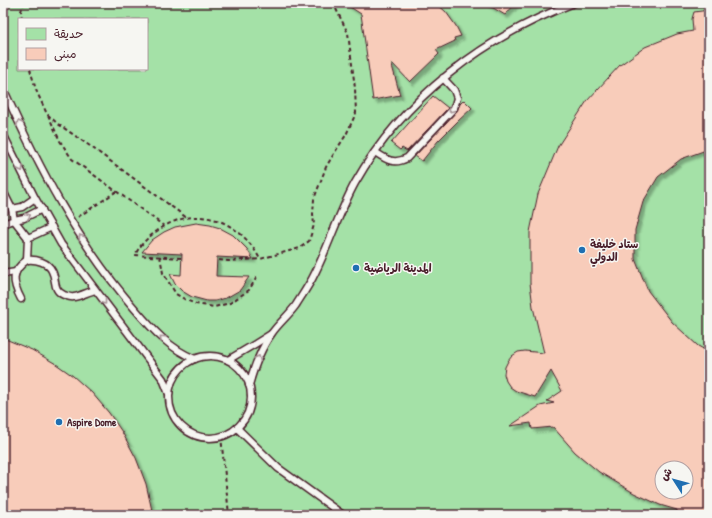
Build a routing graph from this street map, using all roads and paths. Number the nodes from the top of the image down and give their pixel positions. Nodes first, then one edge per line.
1 (24, 3) edge
2 (331, 3) edge
3 (574, 3) edge
4 (567, 4) edge
5 (22, 18) edge
6 (30, 70) edge
7 (443, 78) junction
8 (3, 88) edge
9 (47, 114) junction
10 (3, 134) edge
11 (375, 152) junction
12 (3, 191) edge
13 (117, 191) junction
14 (35, 198) junction
15 (12, 209) junction
16 (42, 209) junction
17 (84, 212) dead end
18 (187, 218) junction
19 (14, 220) junction
20 (3, 224) edge
21 (164, 226) junction
22 (52, 227) junction
23 (28, 238) junction
24 (160, 256) junction
25 (181, 258) dead end
26 (260, 259) junction
27 (27, 260) junction
28 (218, 260) dead end
29 (16, 272) junction
30 (3, 274) edge
31 (257, 276) dead end
32 (95, 290) junction
33 (21, 299) dead end
34 (272, 333) junction
35 (195, 359) junction
36 (228, 360) junction
37 (249, 385) junction
38 (169, 394) junction
39 (237, 428) junction
40 (221, 436) junction
41 (229, 515) edge
42 (343, 515) edge

1 - 5 path
2 - 26 path
3 - 4 lane
4 - 7 lane
6 - 9 path
7 - 11 lane
7 -> 11 lane
35 -> 8 lane
9 - 13 path
9 - 18 path
10 -> 14 lane
11 - 34 lane
12 - 15 lane
13 - 17 path
13 - 21 path
14 - 15 lane
14 - 16 lane
15 - 19 lane
19 -> 16 lane
16 - 22 lane
18 - 21 path
18 - 26 path
19 - 20 lane
19 - 23 lane
21 - 24 path
22 - 23 lane
22 - 32 lane
23 - 27 lane
24 - 25 path
24 - 31 path
26 - 28 path
27 - 29 lane
27 - 32 lane
29 - 30 lane
29 - 33 lane
32 -> 38 lane
34 - 36 lane
37 -> 34 lane
35 - 36 lane
35 - 38 lane
36 - 37 lane
37 - 39 lane
38 - 40 lane
39 - 40 lane
39 - 42 lane
40 - 41 path

